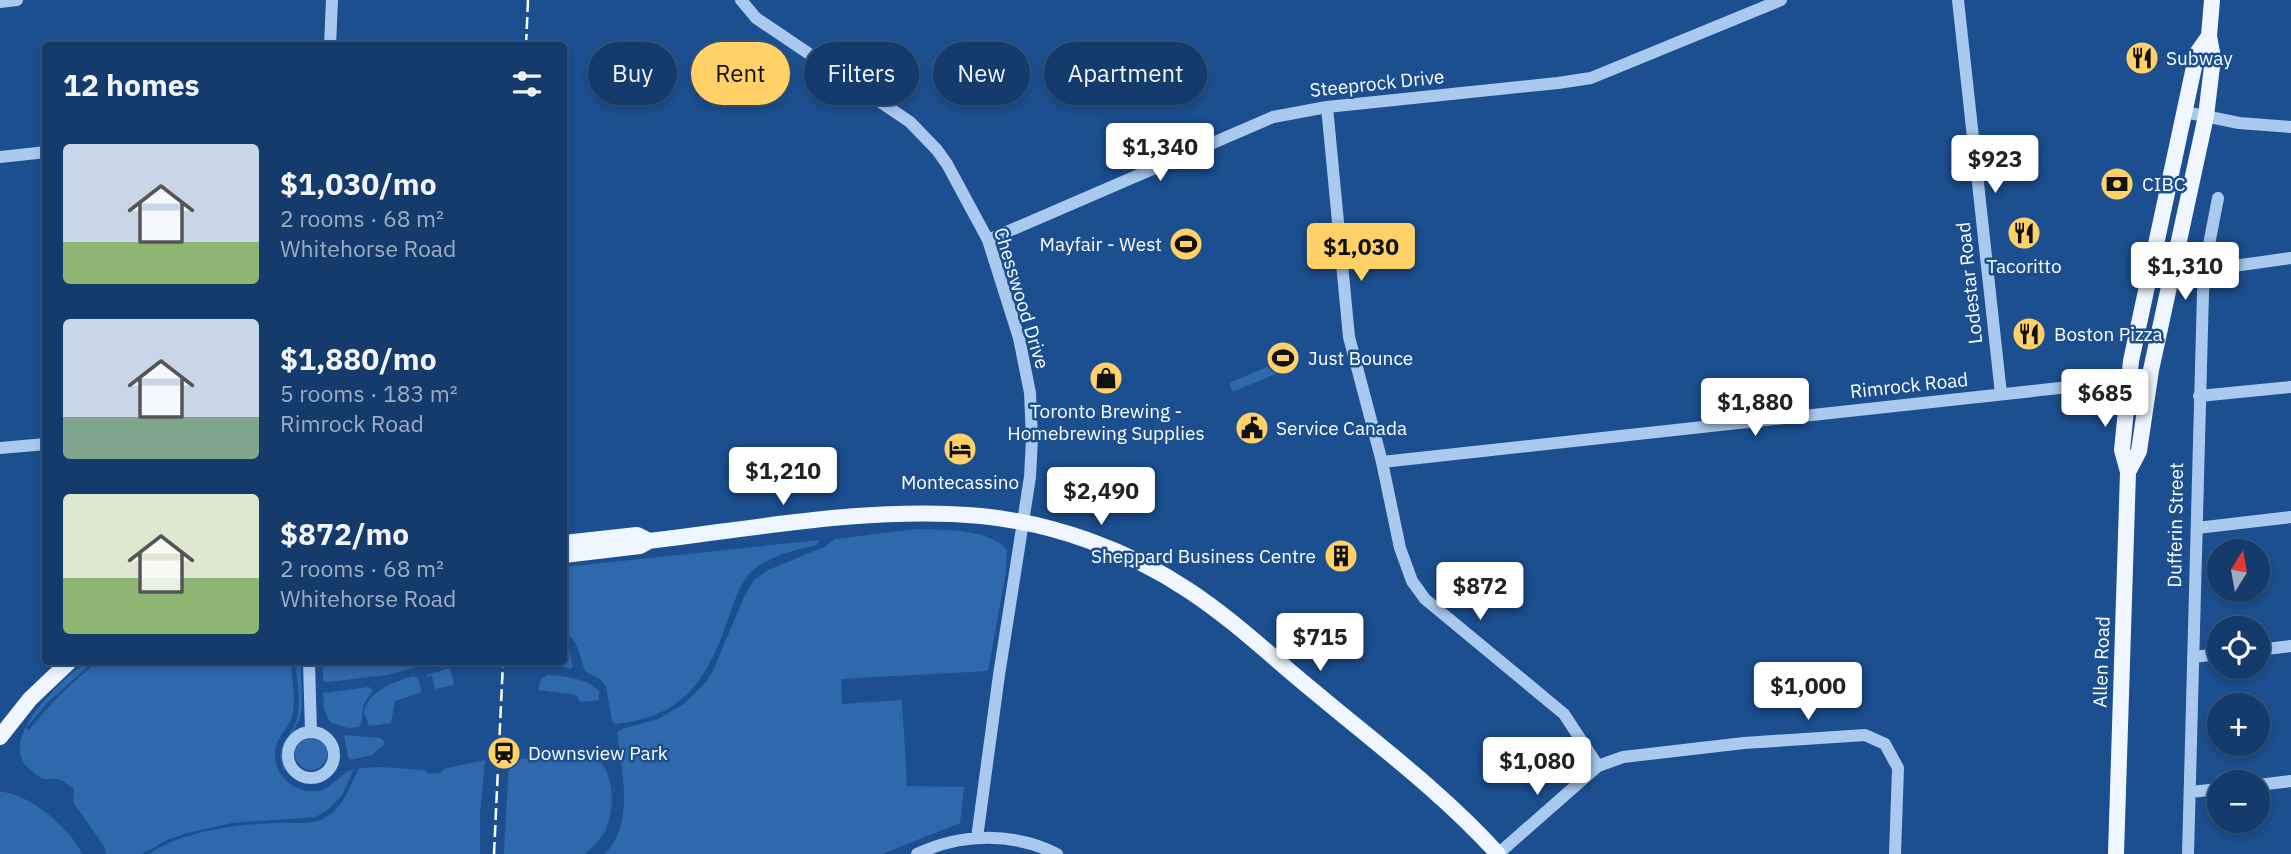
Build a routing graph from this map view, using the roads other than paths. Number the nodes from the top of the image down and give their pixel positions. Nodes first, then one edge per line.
1 (17, 0) edge
2 (332, 0) edge
3 (741, 0) edge
4 (1781, 0) edge
5 (1958, 0) edge
6 (2212, 0) edge
7 (0, 2) edge
8 (2209, 36) junction
9 (330, 42) edge
10 (1326, 107) junction
11 (2185, 112) junction
12 (2206, 116) junction
13 (2291, 127) edge
14 (42, 152) edge
15 (0, 157) edge
16 (2218, 198) dead end
17 (988, 240) junction
18 (2291, 258) edge
19 (2205, 270) junction
20 (2127, 384) junction
21 (2291, 387) edge
22 (2148, 388) junction
23 (2001, 394) junction
24 (2199, 396) junction
25 (42, 444) edge
26 (0, 449) edge
27 (1382, 463) junction
28 (2127, 472) junction
29 (2291, 517) edge
30 (1024, 523) junction
31 (2197, 528) junction
32 (649, 541) junction
33 (567, 543) edge
34 (567, 555) edge
35 (2291, 646) edge
36 (2270, 649) edge
37 (2207, 655) edge
38 (2193, 657) junction
39 (66, 665) edge
40 (309, 665) edge
41 (311, 732) dead end
42 (0, 737) edge
43 (1598, 766) junction
44 (2291, 781) edge
45 (2270, 784) edge
46 (2207, 790) edge
47 (2190, 792) junction
48 (977, 838) junction
49 (917, 854) edge
50 (1057, 854) edge
51 (1498, 854) edge
52 (1895, 854) edge
53 (2116, 854) edge
54 (2188, 854) edge

1 - 7 street
2 - 9 street
3 - 17 street, Chesswood Drive
4 - 10 street, Steeprock Drive
5 - 23 street, Lodestar Road
6 - 8 main road
8 - 11 main road
8 - 12 main road
10 - 17 street, Steeprock Drive
10 - 27 street
11 - 12 street
11 - 20 main road, Allen Road
12 - 13 street
12 - 22 main road, Allen Road
14 - 15 street
16 - 19 street, Dufferin Street
17 - 30 street, Chesswood Drive
18 - 19 street
19 - 24 street, Dufferin Street
20 - 22 street, Rimrock Road
20 - 23 street, Rimrock Road
20 - 28 main road, Allen Road
21 - 24 street
22 - 28 main road, Allen Road
23 - 27 street, Rimrock Road
24 - 31 street, Dufferin Street
25 - 26 street
27 - 43 street
28 - 53 main road, Allen Road
29 - 31 street
30 - 32 main road
30 - 48 street, Chesswood Drive
30 - 51 main road
31 - 38 street, Dufferin Street
32 - 33 main road
32 - 34 main road
35 - 36 street
37 - 38 street
38 - 47 street, Dufferin Street
39 - 42 main road
40 - 41 street
43 - 51 street
43 - 52 street
44 - 45 street
46 - 47 street
47 - 54 street, Dufferin Street
48 - 49 street
48 - 50 street

